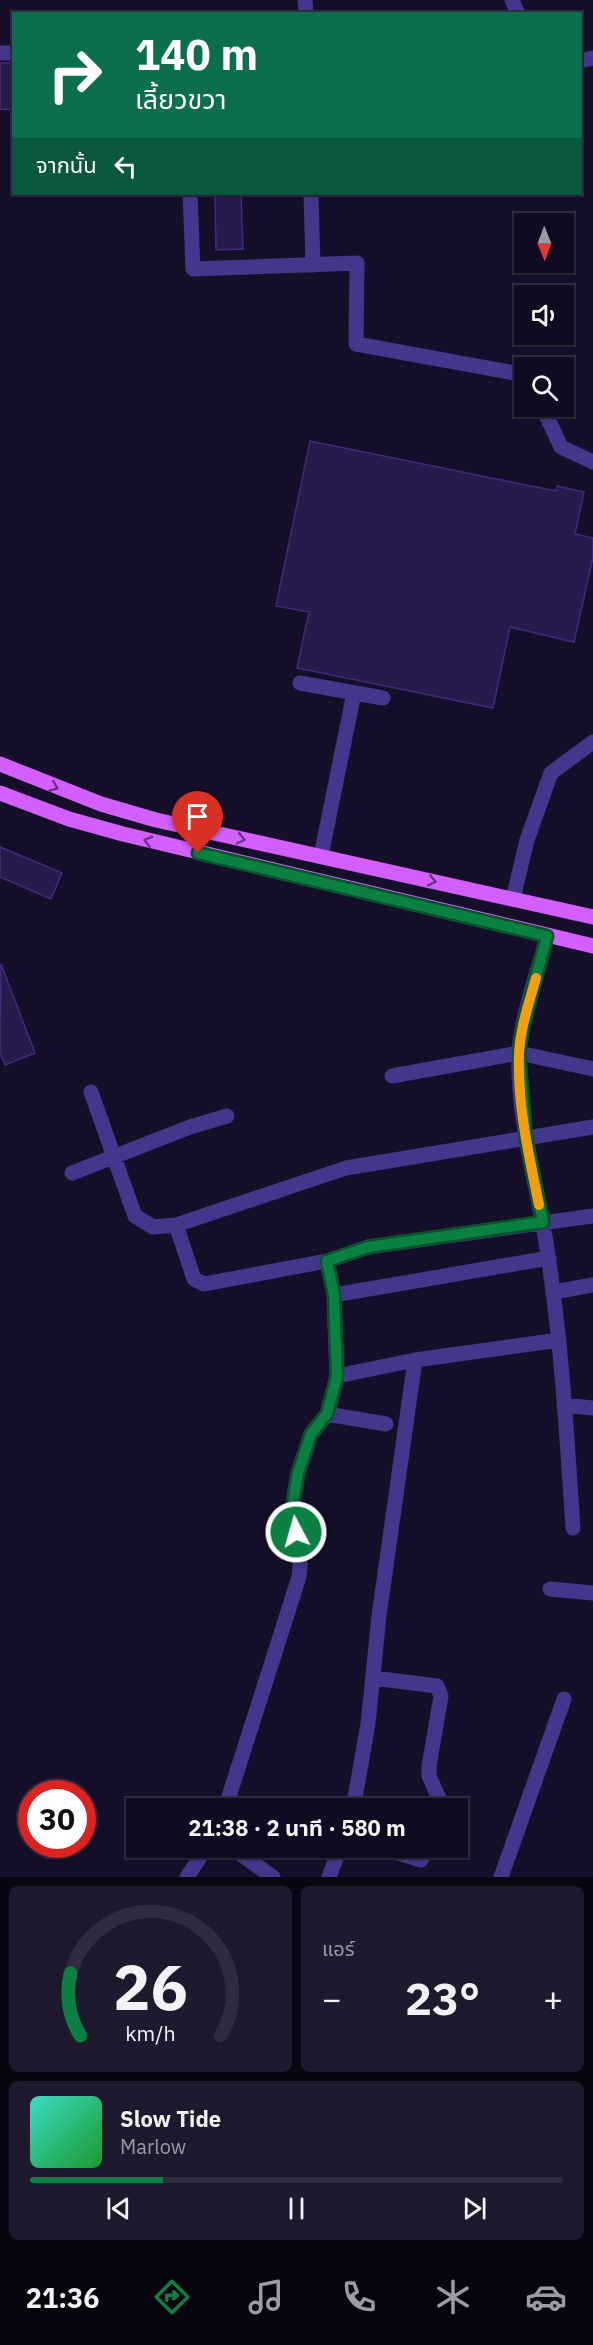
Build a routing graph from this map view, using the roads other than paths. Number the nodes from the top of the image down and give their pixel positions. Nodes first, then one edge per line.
1 (190, 195) edge
2 (311, 195) edge
3 (313, 265) junction
4 (514, 373) edge
5 (547, 417) edge
6 (593, 462) edge
7 (300, 683) dead end
8 (354, 693) junction
9 (383, 698) dead end
10 (593, 742) edge
11 (0, 764) edge
12 (0, 793) edge
13 (321, 856) junction
14 (513, 899) junction
15 (593, 917) edge
16 (547, 936) junction
17 (593, 946) edge
18 (519, 1053) junction
19 (593, 1069) edge
20 (392, 1076) dead end
21 (91, 1092) dead end
22 (227, 1116) dead end
23 (593, 1127) edge
24 (526, 1139) junction
25 (114, 1156) junction
26 (72, 1173) dead end
27 (593, 1216) edge
28 (543, 1222) junction
29 (176, 1225) junction
30 (549, 1258) junction
31 (327, 1261) junction
32 (593, 1285) edge
33 (554, 1292) junction
34 (334, 1295) junction
35 (559, 1340) junction
36 (415, 1360) junction
37 (337, 1377) junction
38 (564, 1405) junction
39 (593, 1408) edge
40 (327, 1414) junction
41 (386, 1424) dead end
42 (573, 1528) dead end
43 (550, 1589) dead end
44 (593, 1593) edge
45 (373, 1678) junction
46 (564, 1699) dead end
47 (229, 1798) edge
48 (355, 1798) edge
49 (439, 1798) edge
50 (199, 1858) edge
51 (246, 1858) edge
52 (336, 1858) edge
53 (187, 1877) edge
54 (273, 1877) edge
55 (329, 1877) edge
56 (501, 1877) edge

1 - 3 street
2 - 3 street
3 - 4 street
5 - 6 street
7 - 8 street
8 - 9 street
8 - 13 street
10 - 14 street
11 -> 13 main road
16 -> 12 main road
13 -> 14 main road
14 - 15 main road
16 - 17 main road
16 - 18 street
18 - 19 street
18 - 20 street
18 - 24 street
21 - 25 street
22 - 25 street
23 - 24 street
24 - 28 street
24 - 29 street
25 - 26 street
25 - 29 street
27 - 28 street
28 - 30 street
28 - 31 street
29 - 31 street
30 - 33 street
30 - 34 street
31 - 34 street
32 - 33 street
33 - 35 street
34 - 37 street
35 - 36 street
35 - 38 street
36 - 37 street
36 - 45 street
37 - 40 street
38 - 39 street
38 - 42 street
40 - 41 street
40 - 47 street
43 - 44 street
45 - 48 street
45 - 49 street
46 - 56 street
50 - 53 street
51 - 54 street
52 - 55 street

